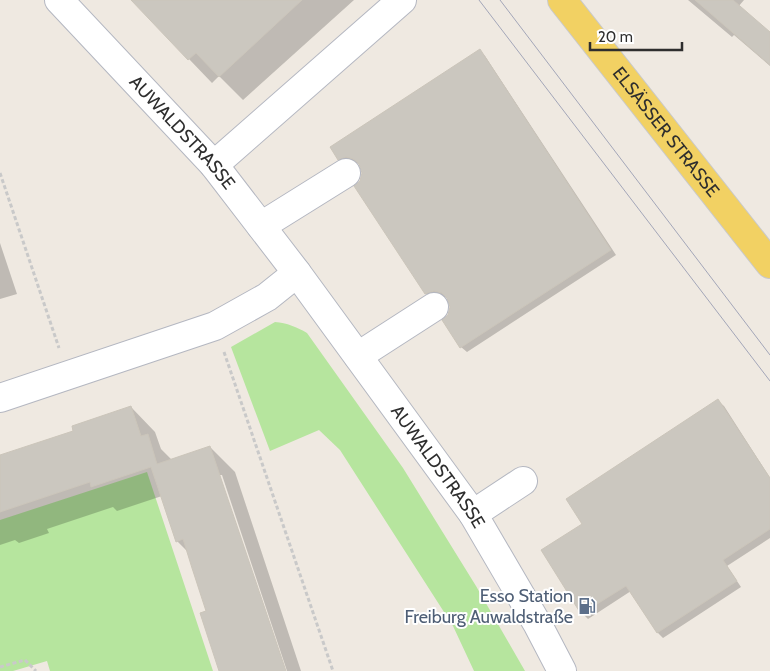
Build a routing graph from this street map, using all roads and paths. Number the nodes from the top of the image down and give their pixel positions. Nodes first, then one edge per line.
1 (59, 0) edge
2 (402, 0) edge
3 (562, 0) edge
4 (214, 165) junction
5 (0, 173) edge
6 (346, 173) dead end
7 (261, 226) junction
8 (770, 264) edge
9 (297, 273) junction
10 (438, 314) dead end
11 (215, 326) junction
12 (363, 363) junction
13 (68, 375) junction
14 (0, 398) edge
15 (523, 480) dead end
16 (473, 514) junction
17 (0, 667) edge
18 (36, 671) edge
19 (333, 671) edge
20 (562, 671) edge

1 - 4 street, AUWALDSTRASSE
2 - 4 street
3 - 8 main road, ELSÄSSER STRASSE
4 - 7 street, AUWALDSTRASSE
5 - 13 path
6 - 7 street
7 - 9 street, AUWALDSTRASSE
9 - 11 street
9 - 12 street, AUWALDSTRASSE
10 - 12 street
11 - 13 street
11 - 19 path
12 - 16 street, AUWALDSTRASSE
13 - 14 street
15 - 16 street
16 - 20 street, AUWALDSTRASSE
17 - 18 path

